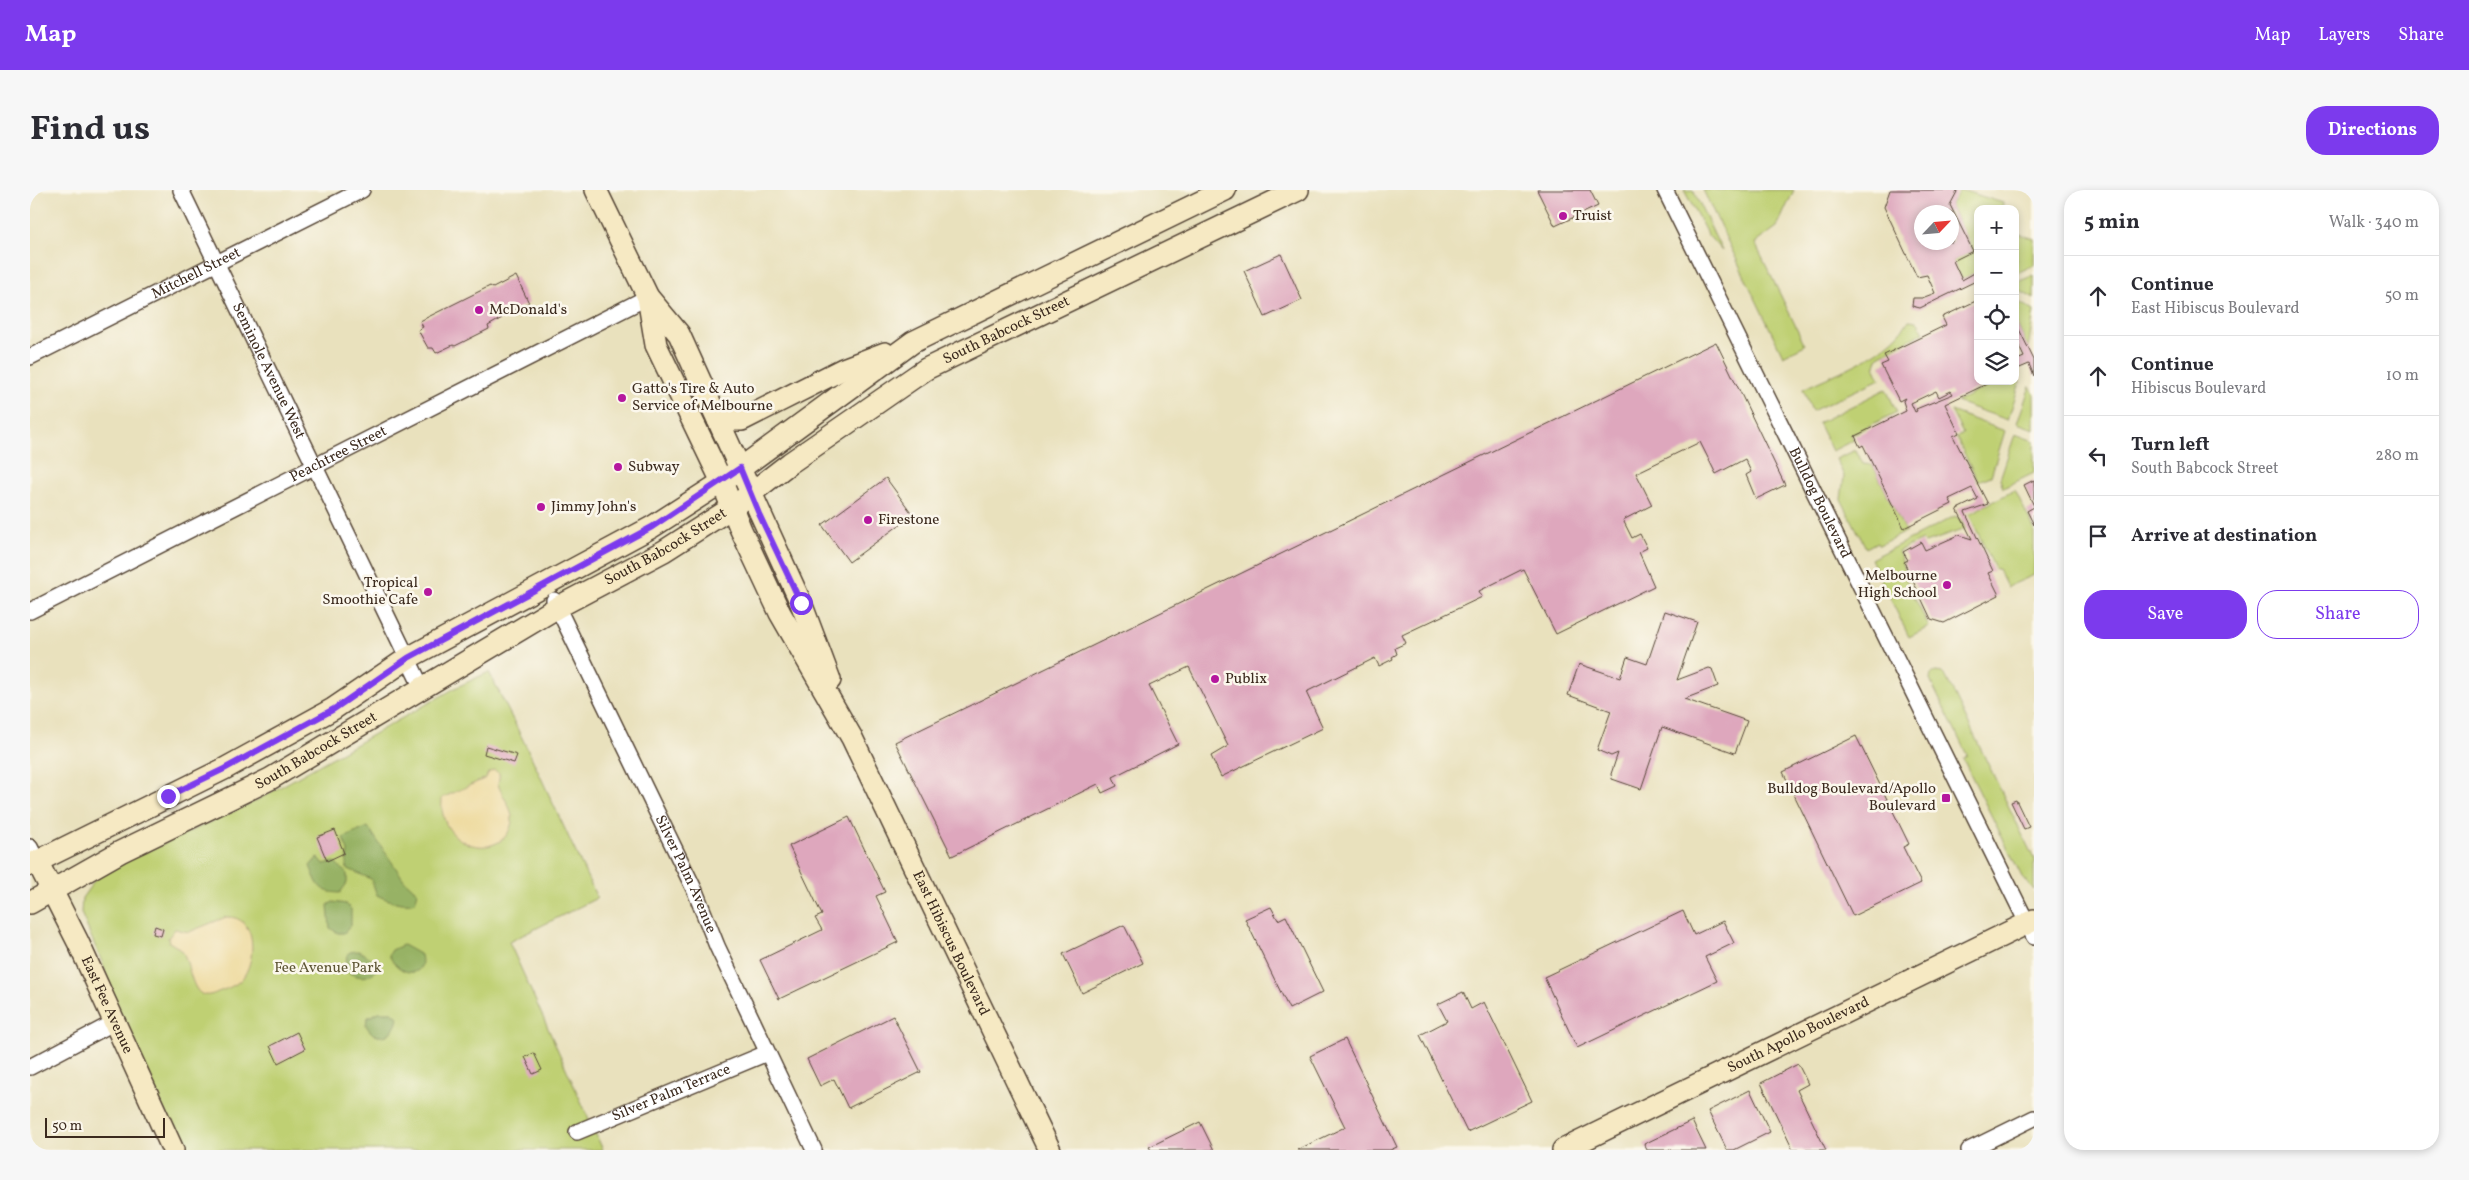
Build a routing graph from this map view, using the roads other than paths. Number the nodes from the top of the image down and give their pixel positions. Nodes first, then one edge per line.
1 (181, 190) edge
2 (362, 190) edge
3 (596, 190) edge
4 (1225, 190) edge
5 (1298, 190) edge
6 (1665, 190) edge
7 (1198, 203) junction
8 (1143, 230) junction
9 (215, 262) junction
10 (1140, 267) junction
11 (1102, 286) junction
12 (648, 297) junction
13 (913, 342) junction
14 (30, 357) edge
15 (718, 420) junction
16 (315, 468) junction
17 (740, 468) junction
18 (722, 482) junction
19 (751, 493) junction
20 (733, 507) junction
21 (556, 603) junction
22 (30, 611) edge
23 (408, 658) junction
24 (422, 688) junction
25 (852, 738) junction
26 (32, 858) edge
27 (52, 892) junction
28 (30, 903) edge
29 (2032, 927) edge
30 (113, 1023) junction
31 (767, 1053) junction
32 (30, 1066) edge
33 (2034, 1118) edge
34 (577, 1132) dead end
35 (1593, 1143) edge
36 (173, 1150) edge
37 (814, 1150) edge
38 (1050, 1150) edge
39 (1563, 1150) edge
40 (1969, 1150) edge

1 - 9 street, Seminole Avenue West
2 - 9 street, Mitchell Street
3 - 12 main road
4 - 7 main road, South Babcock Street
5 - 10 main road, South Babcock Street
6 - 29 street, Bulldog Boulevard
7 - 8 main road, South Babcock Street
7 - 10 main road
8 - 11 main road
8 - 13 main road, South Babcock Street
9 - 14 street, Mitchell Street
9 - 16 street, Seminole Avenue West
10 - 11 main road, South Babcock Street
11 - 19 main road, South Babcock Street
12 - 15 main road, East Hibiscus Boulevard
12 - 16 street, Peachtree Street
12 - 18 main road, East Hibiscus Boulevard
13 - 15 main road
13 - 17 main road, South Babcock Street
15 - 17 main road, East Hibiscus Boulevard
16 - 22 street, Peachtree Street
16 - 23 street, Seminole Avenue West
17 - 18 main road, South Babcock Street
17 - 19 main road, East Hibiscus Boulevard
18 - 20 main road, East Hibiscus Boulevard
18 - 23 main road, South Babcock Street
19 - 20 main road, South Babcock Street
19 - 25 main road, East Hibiscus Boulevard
20 - 21 main road, South Babcock Street
20 - 25 main road, East Hibiscus Boulevard
21 - 24 main road, South Babcock Street
21 - 31 street, Silver Palm Avenue
23 - 24 street, Seminole Avenue West
23 - 26 main road, South Babcock Street
24 - 27 main road, South Babcock Street
25 - 38 main road, East Hibiscus Boulevard
26 - 27 main road, East Fee Avenue
27 - 28 main road, South Babcock Street
27 - 30 main road, East Fee Avenue
29 - 35 main road, South Apollo Boulevard
30 - 32 street
30 - 36 main road, East Fee Avenue
31 - 34 street, Silver Palm Terrace
31 - 37 street, Silver Palm Avenue
33 - 40 street
35 - 39 main road, South Apollo Boulevard

